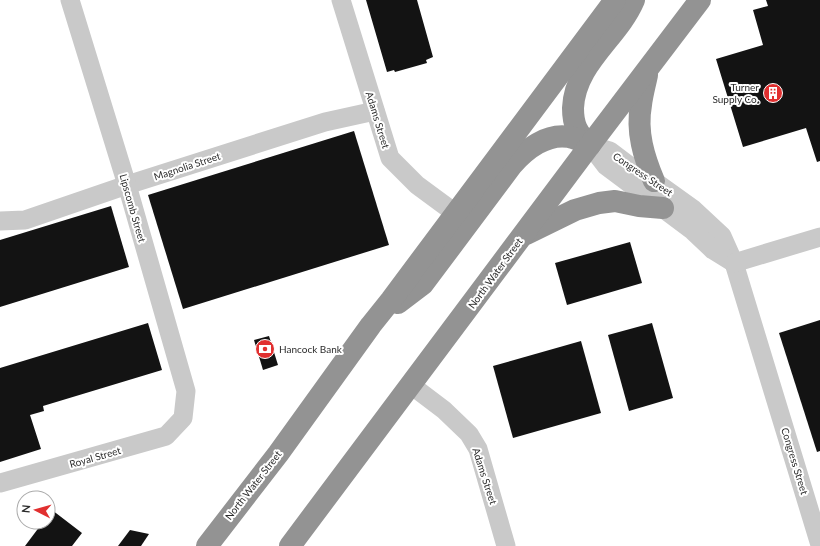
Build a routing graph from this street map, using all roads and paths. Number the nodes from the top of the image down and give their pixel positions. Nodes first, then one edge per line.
1 (70, 0) edge
2 (341, 0) edge
3 (615, 0) edge
4 (634, 0) edge
5 (700, 0) edge
6 (648, 69) junction
7 (374, 111) junction
8 (590, 145) junction
9 (654, 181) junction
10 (127, 184) junction
11 (663, 208) junction
12 (455, 213) junction
13 (0, 221) edge
14 (521, 236) junction
15 (820, 237) edge
16 (734, 263) junction
17 (371, 325) junction
18 (411, 385) junction
19 (183, 418) joint
20 (0, 483) edge
21 (820, 544) edge
22 (206, 546) edge
23 (290, 546) edge
24 (506, 546) edge
25 (813, 546) edge

1 - 10 street, Lipscomb Street
2 - 7 street, Adams Street
3 - 12 highway, North Water Street
4 - 8 highway
5 - 6 highway, North Water Street
6 - 8 highway, North Water Street
6 - 9 highway
7 - 10 street, Magnolia Street
7 - 12 street, Adams Street
8 - 9 street, Congress Street
8 - 11 street, Congress Street
8 - 14 highway, North Water Street
8 - 17 highway
9 - 16 street, Congress Street
10 - 13 street, Magnolia Street
10 - 19 street, Lipscomb Street
11 - 14 highway
11 - 16 street, Congress Street
12 - 17 highway, North Water Street
14 - 18 highway, North Water Street
15 - 16 street
16 - 21 street, Congress Street
17 - 22 highway, North Water Street
18 - 23 highway, North Water Street
18 - 24 street, Adams Street
19 - 20 street, Royal Street
21 - 25 street

